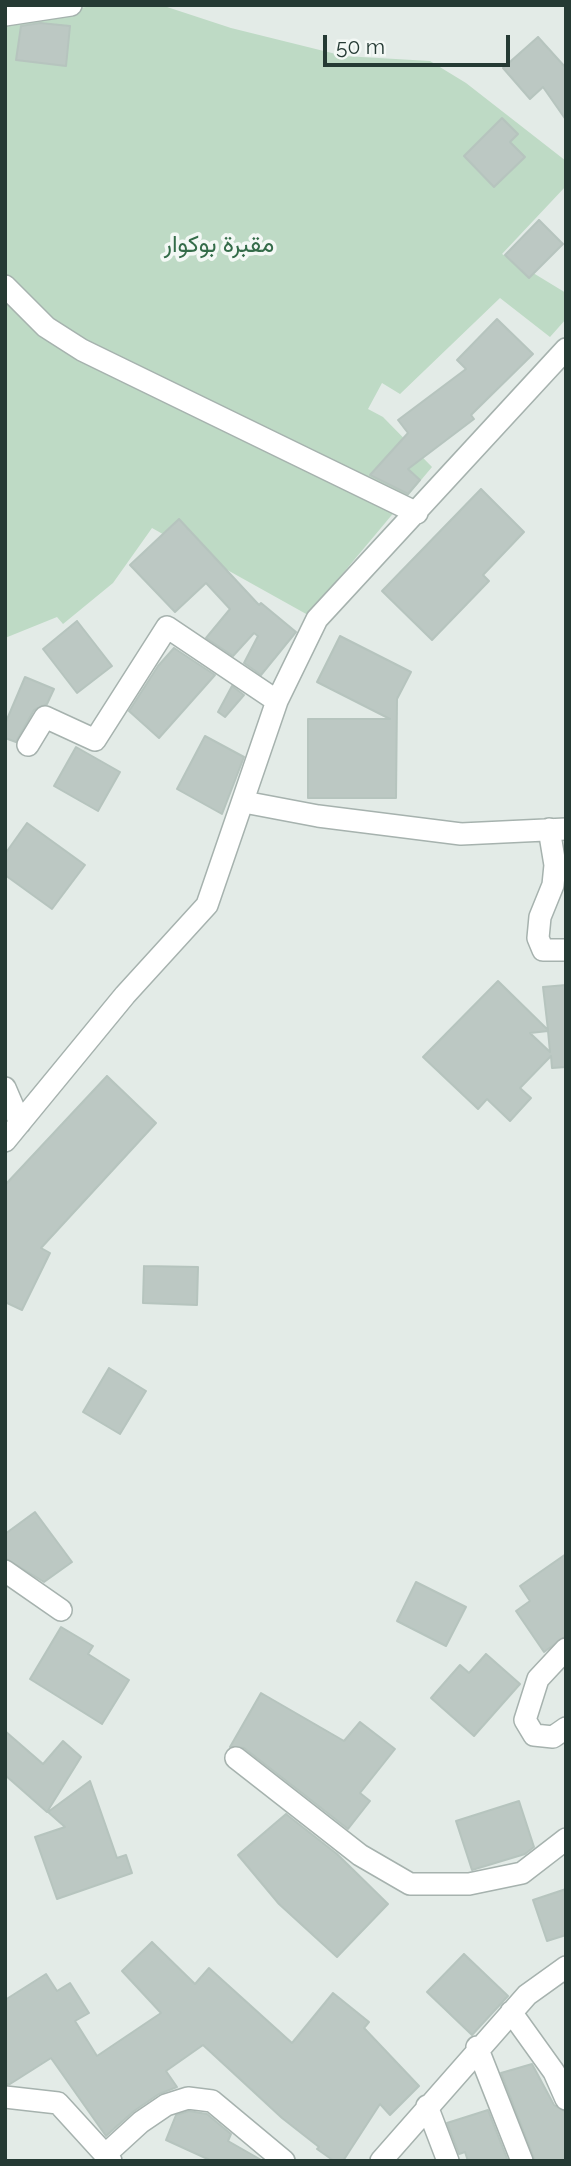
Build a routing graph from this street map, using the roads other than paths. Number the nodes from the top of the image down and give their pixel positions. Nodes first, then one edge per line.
1 (71, 5) edge
2 (5, 15) edge
3 (5, 286) edge
4 (566, 349) edge
5 (417, 513) junction
6 (277, 701) junction
7 (28, 745) dead end
8 (244, 802) junction
9 (557, 829) edge
10 (566, 950) edge
11 (5, 1088) edge
12 (20, 1123) junction
13 (5, 1141) edge
14 (5, 1570) edge
15 (61, 1610) dead end
16 (566, 1649) edge
17 (566, 1728) edge
18 (236, 1758) dead end
19 (566, 1839) edge
20 (566, 1968) edge
21 (511, 2012) junction
22 (477, 2047) junction
23 (5, 2096) edge
24 (566, 2099) edge
25 (426, 2106) junction
26 (108, 2157) edge
27 (284, 2161) edge
28 (381, 2161) edge
29 (448, 2161) edge
30 (522, 2161) edge

1 - 2 street
3 - 5 street
4 - 5 street
5 - 6 street
6 - 7 street
6 - 8 street
8 - 9 street
8 - 12 street
9 - 10 street
11 - 12 street
12 - 13 street
14 - 15 street
16 - 17 street
18 - 19 street
20 - 21 street
21 - 22 street
21 - 24 street
22 - 25 street
22 - 30 street
23 - 26 street
25 - 28 street
25 - 29 street
26 - 27 street

